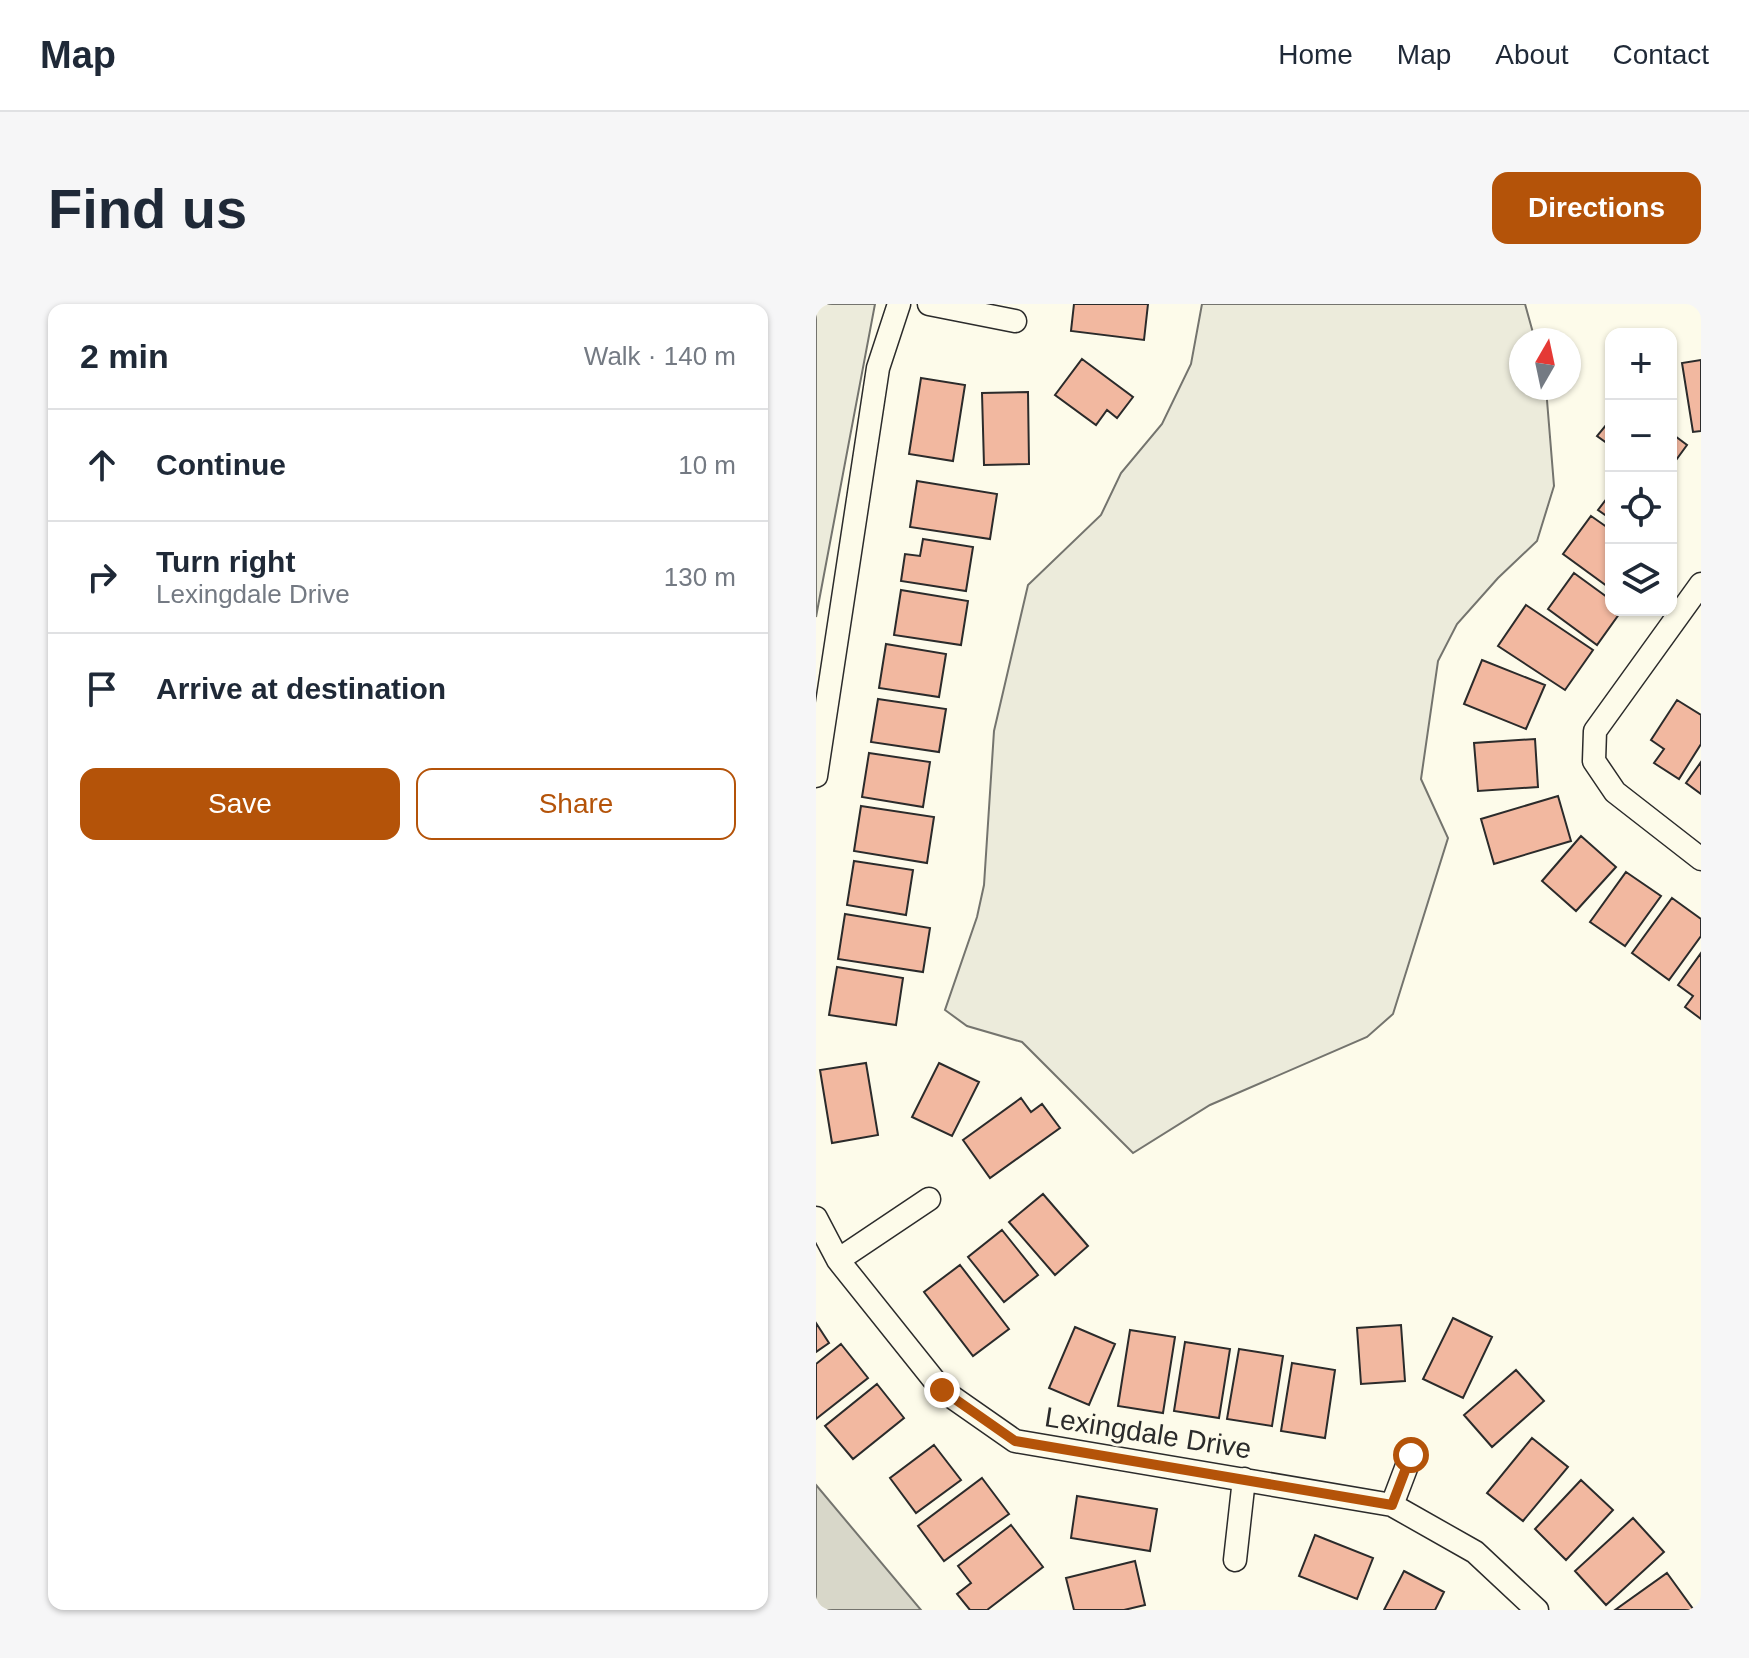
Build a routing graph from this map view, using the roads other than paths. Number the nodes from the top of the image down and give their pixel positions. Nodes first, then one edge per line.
1 (899, 304) edge
2 (929, 304) edge
3 (1015, 321) dead end
4 (1701, 584) edge
5 (816, 776) edge
6 (1701, 859) edge
7 (929, 1199) dead end
8 (816, 1218) edge
9 (838, 1260) junction
10 (1411, 1455) dead end
11 (1244, 1479) junction
12 (1392, 1505) junction
13 (1235, 1560) dead end
14 (1537, 1610) edge

1 - 5 street
2 - 3 street
4 - 6 street
7 - 9 street
8 - 9 street, Lexingdale Drive
9 - 11 street, Lexingdale Drive
10 - 12 street
11 - 12 street, Lexingdale Drive
11 - 13 street
12 - 14 street, Lexingdale Drive

